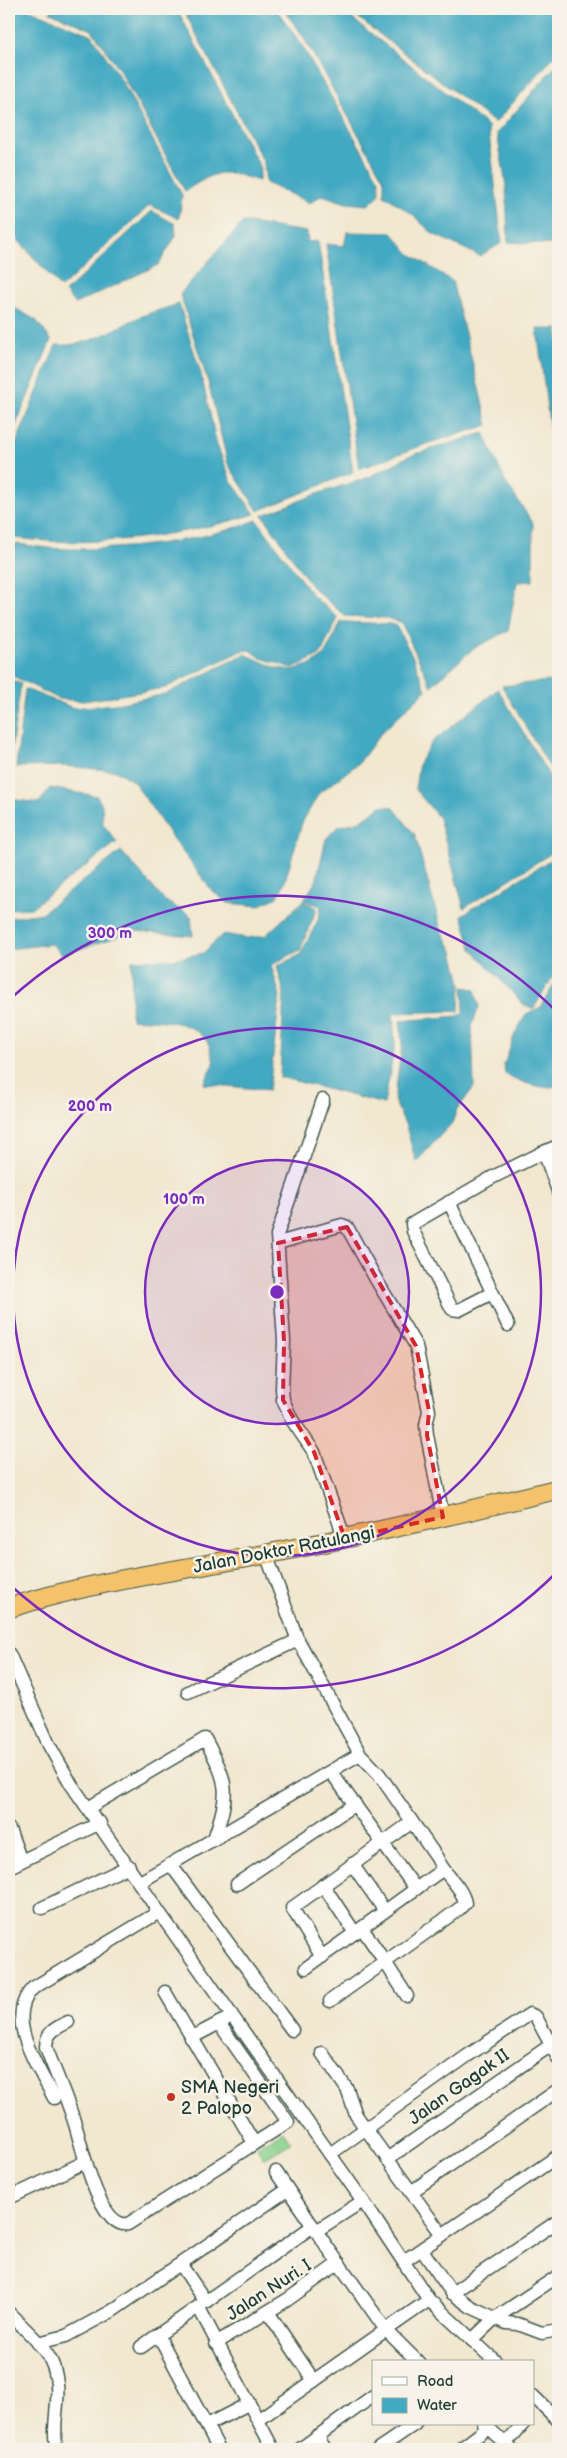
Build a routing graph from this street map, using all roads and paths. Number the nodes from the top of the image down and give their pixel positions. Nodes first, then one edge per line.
1 (323, 1100) dead end
2 (558, 1146) edge
3 (544, 1152) junction
4 (558, 1191) edge
5 (449, 1202) junction
6 (278, 1243) junction
7 (492, 1293) junction
8 (508, 1326) dead end
9 (558, 1488) edge
10 (443, 1517) junction
11 (345, 1539) junction
12 (266, 1554) junction
13 (9, 1608) edge
14 (298, 1640) junction
15 (9, 1654) edge
16 (188, 1692) dead end
17 (360, 1754) junction
18 (331, 1772) junction
19 (355, 1804) junction
20 (88, 1808) junction
21 (412, 1822) junction
22 (100, 1823) junction
23 (9, 1829) edge
24 (214, 1839) junction
25 (383, 1843) junction
26 (21, 1861) junction
27 (352, 1864) junction
28 (171, 1865) junction
29 (129, 1866) junction
30 (9, 1867) edge
31 (442, 1870) junction
32 (140, 1882) junction
33 (238, 1884) dead end
34 (323, 1885) junction
35 (416, 1889) junction
36 (42, 1908) dead end
37 (385, 1911) junction
38 (159, 1912) junction
39 (358, 1930) junction
40 (322, 1957) junction
41 (385, 1962) junction
42 (306, 1968) dead end
43 (165, 1992) dead end
44 (407, 1996) dead end
45 (330, 2001) dead end
46 (232, 2017) junction
47 (68, 2022) dead end
48 (219, 2024) junction
49 (292, 2030) dead end
50 (191, 2038) junction
51 (551, 2045) junction
52 (322, 2053) dead end
53 (558, 2057) edge
54 (558, 2090) edge
55 (54, 2098) dead end
56 (301, 2114) junction
57 (288, 2122) junction
58 (366, 2129) junction
59 (254, 2143) junction
60 (330, 2154) junction
61 (558, 2156) edge
62 (387, 2159) junction
63 (85, 2162) junction
64 (276, 2172) dead end
65 (287, 2190) junction
66 (411, 2192) junction
67 (9, 2198) edge
68 (363, 2201) junction
69 (558, 2221) edge
70 (315, 2228) junction
71 (442, 2235) junction
72 (422, 2250) junction
73 (404, 2261) junction
74 (339, 2263) junction
75 (182, 2265) junction
76 (558, 2276) edge
77 (452, 2293) junction
78 (429, 2300) junction
79 (203, 2305) junction
80 (268, 2312) junction
81 (9, 2313) edge
82 (494, 2319) junction
83 (386, 2330) junction
84 (558, 2330) edge
85 (158, 2335) junction
86 (472, 2340) junction
87 (38, 2343) junction
88 (216, 2344) junction
89 (141, 2347) dead end
90 (416, 2360) edge
91 (494, 2360) edge
92 (314, 2381) junction
93 (372, 2397) edge
94 (248, 2404) junction
95 (536, 2405) edge
96 (258, 2420) junction
97 (558, 2420) edge
98 (207, 2425) junction
99 (412, 2426) edge
100 (486, 2426) edge
101 (522, 2426) edge
102 (317, 2436) junction
103 (508, 2447) edge
104 (57, 2449) edge
105 (219, 2449) edge
106 (273, 2449) edge
107 (300, 2449) edge
108 (325, 2449) edge
109 (378, 2449) edge
110 (460, 2449) edge

1 - 6 street
2 - 3 street
3 - 4 street
3 - 5 street
5 - 7 street
5 - 7 street
6 - 10 street
6 - 11 street
7 - 8 street
9 - 10 highway, Jalan Doktor Ratulangi
10 - 11 highway, Jalan Doktor Ratulangi
11 - 12 highway, Jalan Doktor Ratulangi
12 - 13 highway, Jalan Doktor Ratulangi
12 - 14 street
14 - 16 street
14 - 17 street
15 - 20 street
17 - 18 street
17 - 21 street
18 - 19 street
18 - 24 street
19 - 25 street
19 - 33 street
20 - 22 street
20 - 24 street
21 - 25 street
21 - 31 street
22 - 26 street
22 - 29 street
23 - 26 street
24 - 28 street
25 - 27 street
25 - 35 street
26 - 30 street
27 - 34 street
27 - 37 street
28 - 32 street
28 - 49 street
29 - 32 street
29 - 36 street
31 - 35 street
31 - 41 street
32 - 38 street
34 - 39 street
34 - 40 street
35 - 37 street
37 - 39 street
38 - 46 street
38 - 55 street
39 - 40 street
39 - 41 street
40 - 42 street
41 - 44 street
41 - 45 street
43 - 50 street
46 - 48 street
46 - 56 street
47 - 63 street
48 - 50 street
48 - 57 street
50 - 59 street
51 - 53 street
51 - 58 street
51 - 62 street, Jalan Gagak II
52 - 58 street
54 - 66 street
56 - 57 street
56 - 60 street
57 - 59 street
58 - 60 street
58 - 62 street
59 - 63 street
60 - 68 street
61 - 71 street
62 - 66 street
63 - 67 street
64 - 65 street
65 - 70 street
65 - 75 street
66 - 71 street
68 - 70 street
68 - 73 street
69 - 77 street
70 - 74 street
70 - 79 street
71 - 72 street
72 - 73 street
72 - 77 street
73 - 78 street
74 - 80 street, Jalan Nuri. I
74 - 83 street
75 - 79 street
75 - 87 street
76 - 82 street
77 - 82 street
78 - 83 street
78 - 86 street
79 - 85 street
79 - 88 street
80 - 88 street, Jalan Nuri. I
80 - 92 street
81 - 87 street
82 - 84 street
82 - 86 street
83 - 90 street
83 - 92 street
85 - 89 street
85 - 98 street
86 - 91 street
87 - 104 street
88 - 94 street
92 - 96 street
93 - 102 street
94 - 96 street
94 - 98 street
95 - 97 street
96 - 106 street
98 - 105 street
99 - 109 street
100 - 103 street
100 - 110 street
101 - 103 street
102 - 107 street
102 - 108 street

